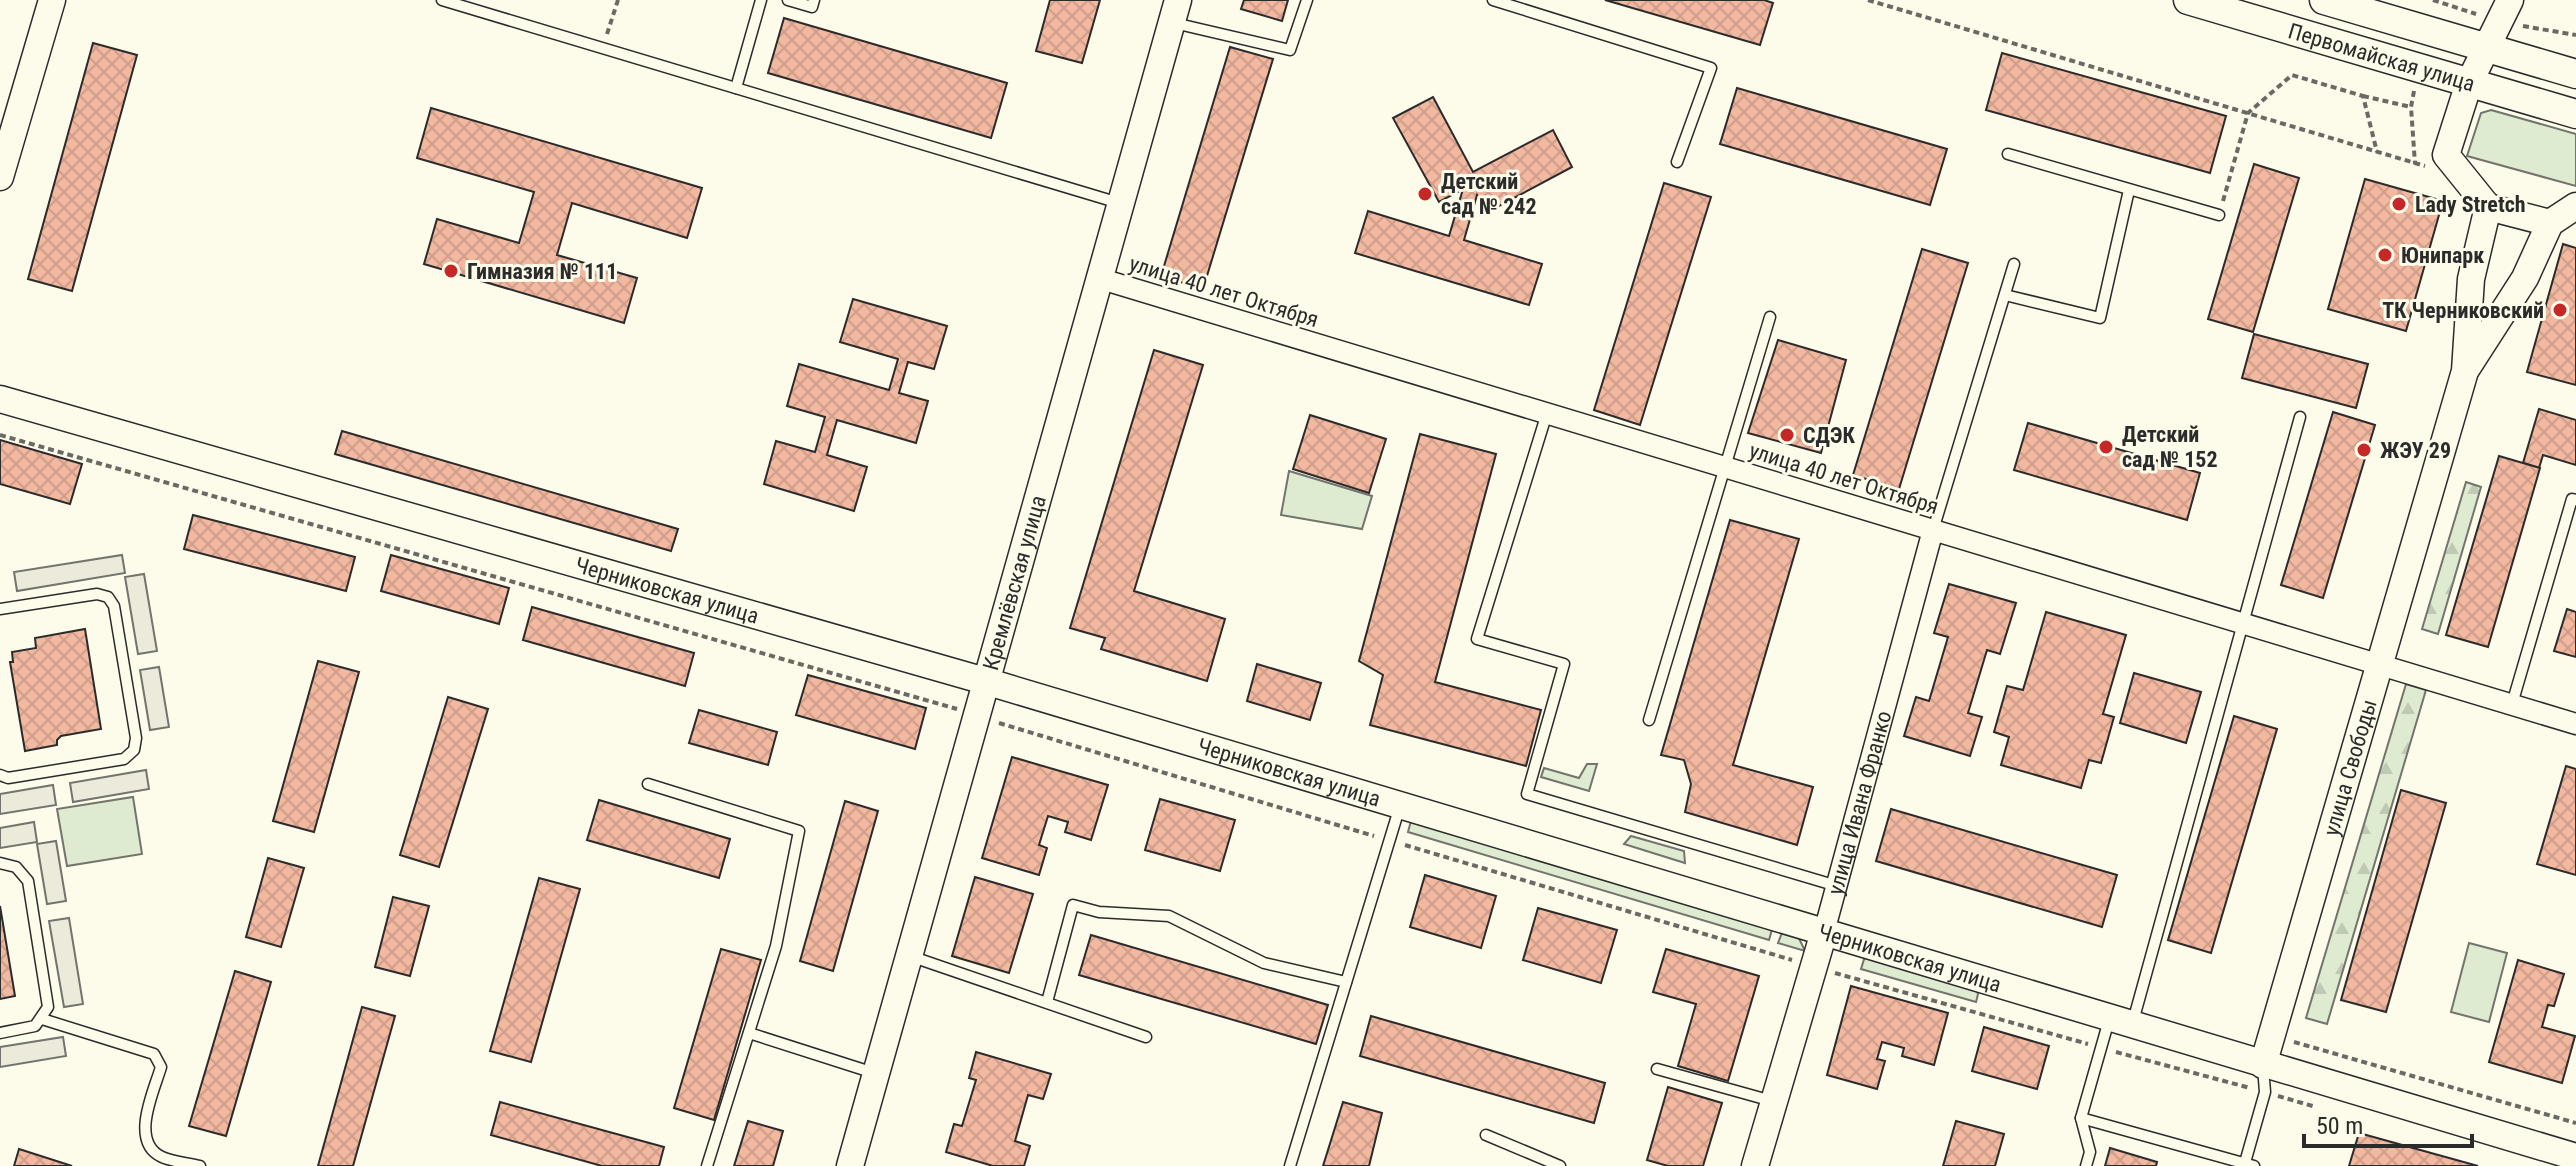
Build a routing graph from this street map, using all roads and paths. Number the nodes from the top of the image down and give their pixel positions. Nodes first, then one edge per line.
1 (52, 0) edge
2 (618, 0) edge
3 (761, 0) edge
4 (788, 0) edge
5 (814, 0) edge
6 (1307, 0) edge
7 (1493, 0) edge
8 (1868, 0) edge
9 (2188, 0) edge
10 (2324, 0) edge
11 (2510, 0) edge
12 (446, 1) edge
13 (1175, 11) edge
14 (2484, 47) junction
15 (603, 48) junction
16 (2420, 68) junction
17 (2576, 74) edge
18 (2469, 83) junction
19 (736, 88) junction
20 (2363, 96) junction
21 (2411, 107) junction
22 (2248, 113) junction
23 (2576, 114) edge
24 (2377, 152) junction
25 (2008, 154) dead end
26 (1677, 162) dead end
27 (2415, 164) junction
28 (2463, 173) junction
29 (0, 177) edge
30 (2129, 190) junction
31 (1119, 203) junction
32 (2576, 206) edge
33 (2488, 207) junction
34 (2219, 215) joint
35 (2550, 223) junction
36 (2014, 264) dead end
37 (1098, 278) junction
38 (2005, 295) junction
39 (1770, 317) dead end
40 (2465, 371) junction
41 (0, 399) edge
42 (1547, 413) junction
43 (2300, 417) dead end
44 (0, 435) edge
45 (1725, 467) junction
46 (2576, 500) edge
47 (1933, 530) junction
48 (0, 609) edge
49 (2243, 623) junction
50 (2377, 664) junction
51 (985, 681) junction
52 (2512, 704) junction
53 (975, 714) junction
54 (1649, 720) dead end
55 (2576, 724) edge
56 (0, 775) edge
57 (648, 784) dead end
58 (1400, 806) junction
59 (1389, 841) junction
60 (0, 863) edge
61 (1837, 886) junction
62 (1824, 932) junction
63 (908, 955) junction
64 (1814, 967) junction
65 (1346, 982) junction
66 (1047, 1002) junction
67 (42, 1019) junction
68 (2120, 1023) junction
69 (0, 1033) edge
70 (749, 1033) junction
71 (2272, 1036) junction
72 (1146, 1037) dead end
73 (2101, 1048) junction
74 (2263, 1065) junction
75 (1657, 1069) dead end
76 (875, 1074) junction
77 (2265, 1092) junction
78 (1774, 1101) junction
79 (2326, 1110) dead end
80 (2081, 1118) junction
81 (2576, 1123) edge
82 (1486, 1135) dead end
83 (2576, 1157) edge
84 (2248, 1165) edge
85 (200, 1166) edge
86 (707, 1166) edge
87 (850, 1166) edge
88 (1290, 1166) edge
89 (1560, 1166) edge
90 (1755, 1166) edge
91 (2086, 1166) edge

1 - 29 street
2 - 15 path
3 - 19 lane
4 - 5 lane
6 - 13 lane
7 - 26 lane
8 - 22 path
9 - 16 main road, Первомайская улица
10 - 14 main road, Первомайская улица
11 - 14 street
12 - 15 lane
13 - 31 street, Кремлёвская улица
14 - 17 main road, Первомайская улица
14 - 18 street
15 - 19 lane
16 - 18 main road, Первомайская улица
16 - 21 path
18 - 23 main road, Первомайская улица
18 - 28 street
19 - 31 lane
20 - 21 path
20 - 22 path
20 - 24 path
21 - 27 path
22 - 24 path
22 - 34 path
24 - 27 path
25 - 30 lane
27 - 28 path
28 - 33 street
30 - 34 lane
30 - 38 lane
31 - 37 street, Кремлёвская улица
32 - 35 street
33 - 35 street
33 - 40 street, улица Свободы
35 - 40 street, улица Свободы
36 - 38 lane
37 - 42 street, улица 40 лет Октября
37 - 51 street, Кремлёвская улица
38 - 47 lane
39 - 45 lane
40 - 50 street, улица Свободы
41 - 51 street, Черниковская улица
42 - 45 street, улица 40 лет Октября
42 - 61 lane
43 - 49 lane
44 - 53 path
45 - 47 street, улица 40 лет Октября
45 - 54 lane
46 - 52 lane
47 - 49 street, улица 40 лет Октября
47 - 61 street, улица Ивана Франко
48 - 56 lane
49 - 50 street, улица 40 лет Октября
49 - 68 lane
50 - 52 street, улица 40 лет Октября
50 - 71 street, улица Свободы
51 - 53 street, Кремлёвская улица
51 - 58 street, Черниковская улица
52 - 55 street, улица 40 лет Октября
53 - 59 path
53 - 63 street, Кремлёвская улица
57 - 70 lane
58 - 59 lane
58 - 62 street, Черниковская улица
59 - 64 path
59 - 65 lane
60 - 67 lane
61 - 62 street, улица Ивана Франко
62 - 64 street, улица Ивана Франко
62 - 68 street, Черниковская улица
63 - 66 lane
63 - 76 street, Кремлёвская улица
64 - 73 path
64 - 78 street, улица Ивана Франко
65 - 66 lane
65 - 88 lane
66 - 72 lane
67 - 69 lane
67 - 85 lane
68 - 73 lane
68 - 74 street, Черниковская улица
70 - 76 lane
70 - 86 lane
71 - 74 street, улица Свободы
71 - 81 path
73 - 77 path
73 - 80 lane
74 - 77 lane, улица Свободы
74 - 83 street, Черниковская улица
75 - 78 lane
76 - 87 street, Кремлёвская улица
77 - 79 path
77 - 84 lane, улица Свободы
78 - 90 street, улица Ивана Франко
80 - 84 lane
80 - 91 lane
82 - 89 lane

